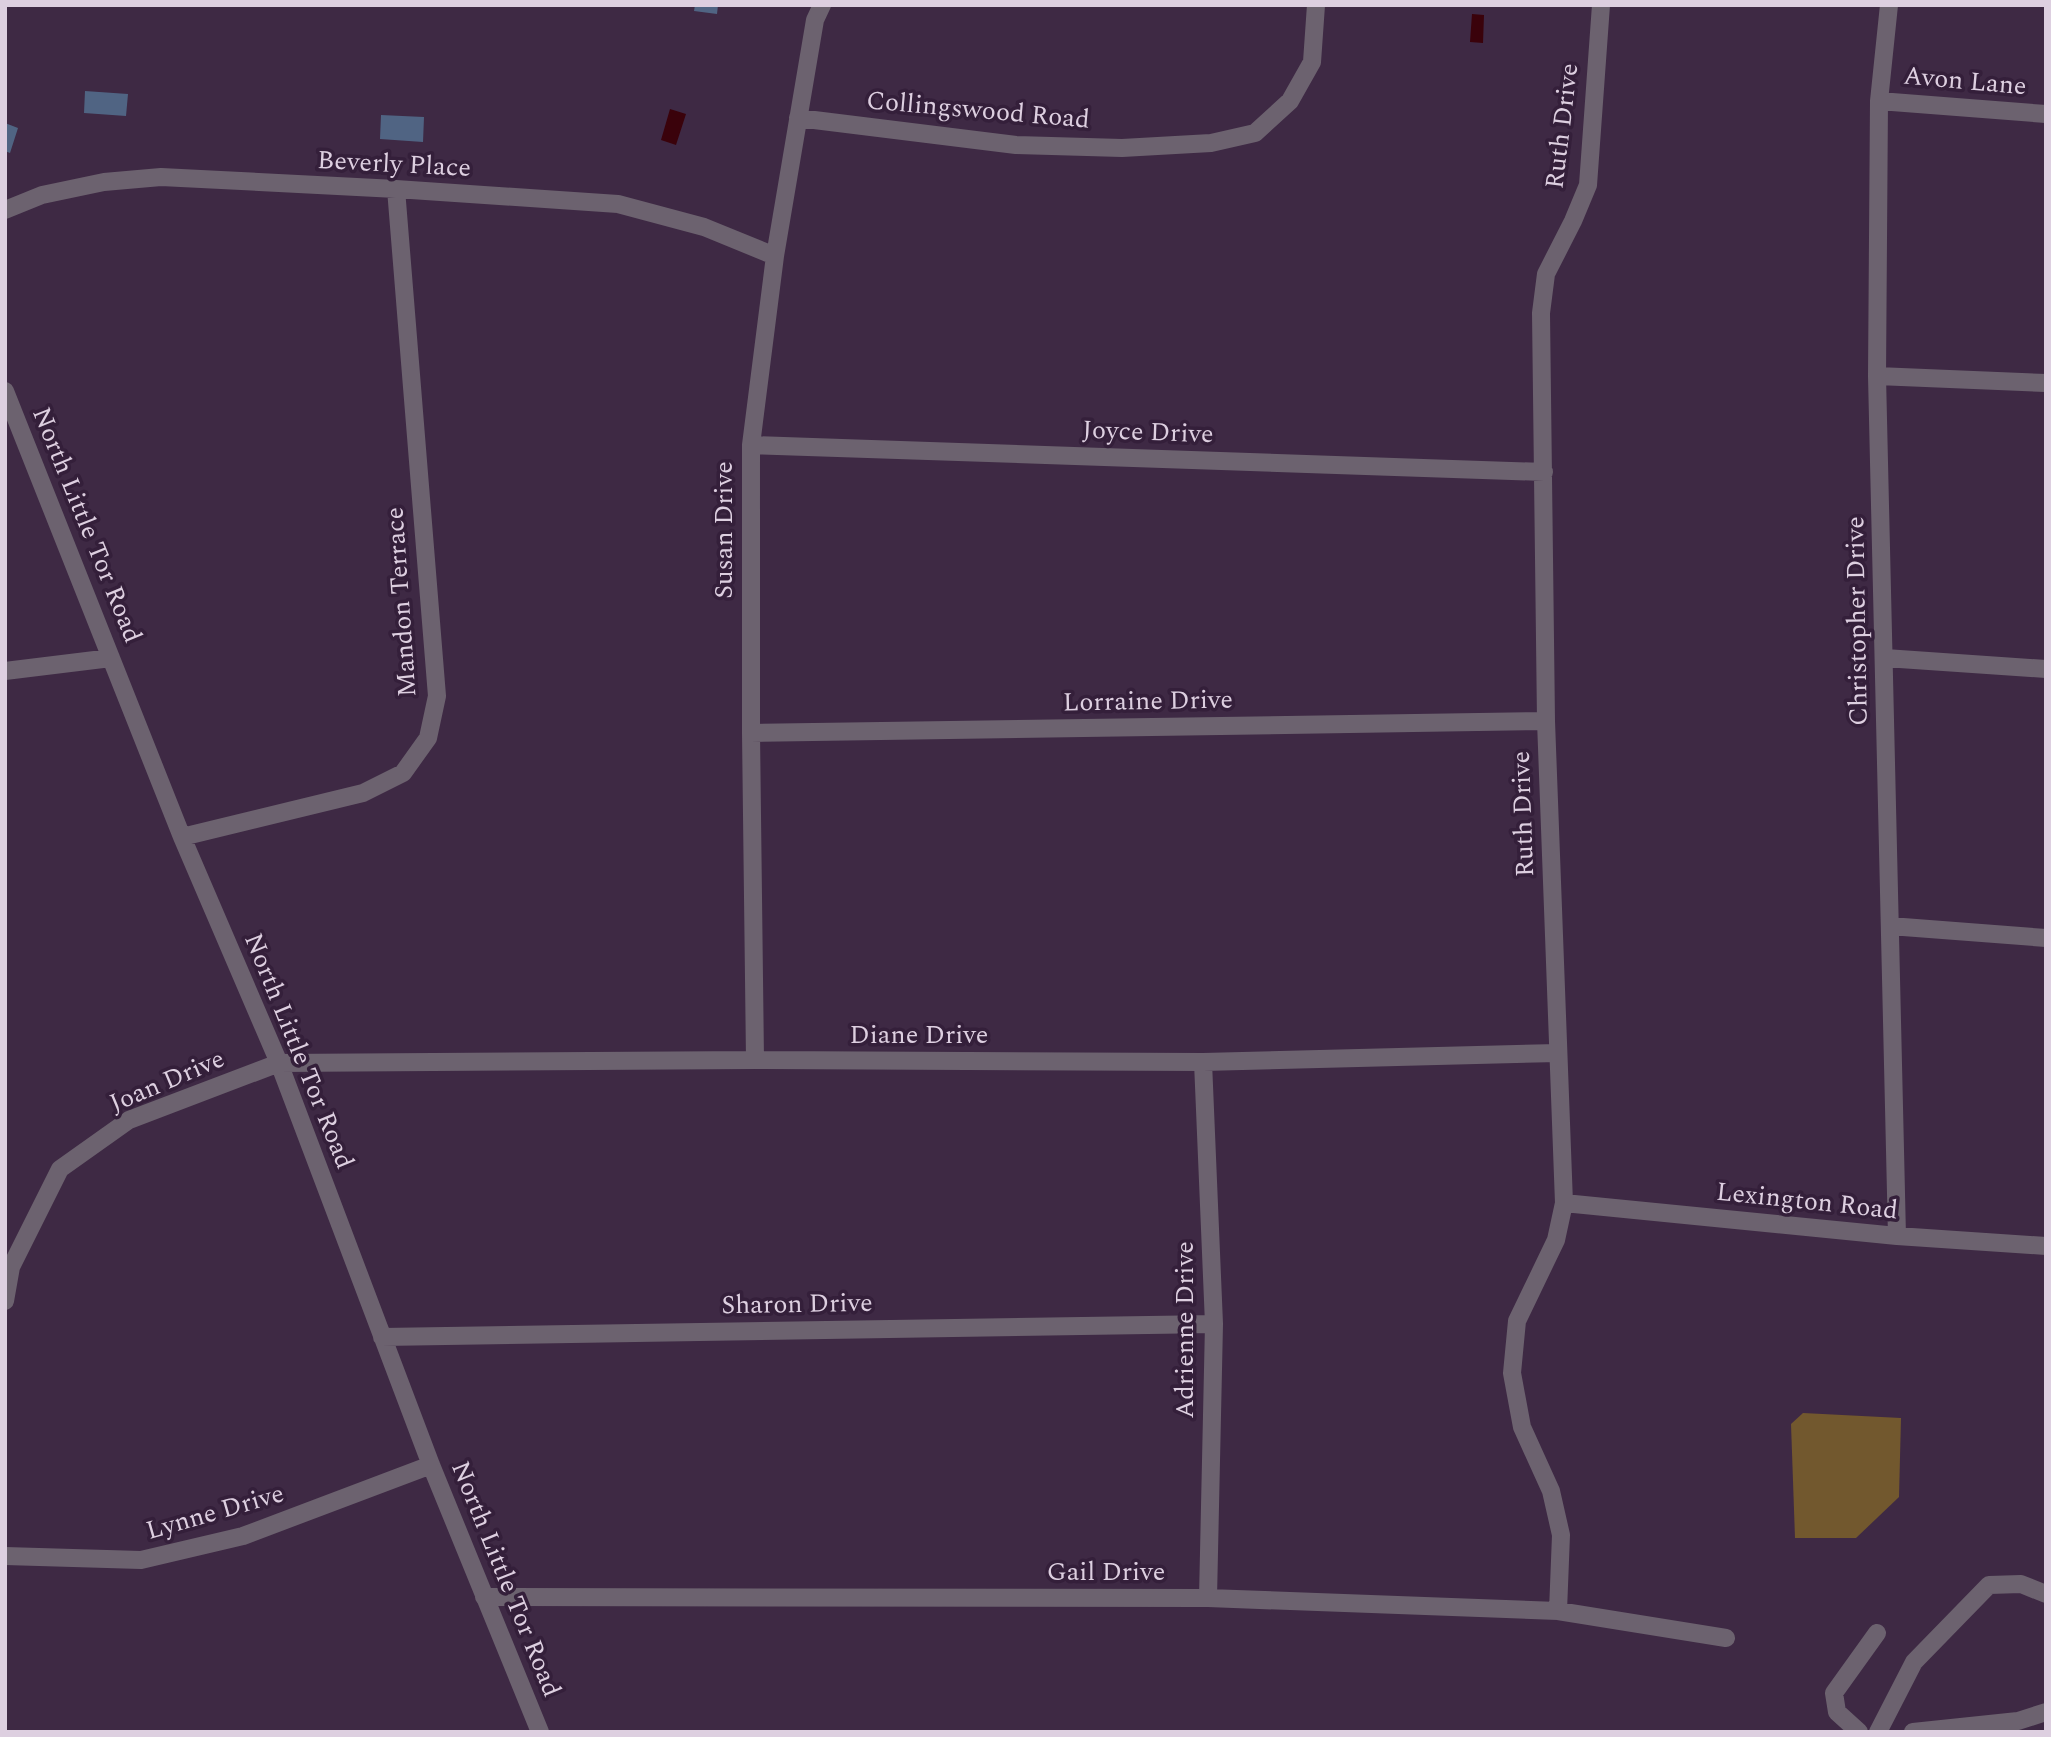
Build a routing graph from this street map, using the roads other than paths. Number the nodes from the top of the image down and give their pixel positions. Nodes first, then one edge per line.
1 (822, 5) edge
2 (1316, 5) edge
3 (1601, 5) edge
4 (1889, 5) edge
5 (1879, 101) junction
6 (2046, 114) edge
7 (798, 118) junction
8 (396, 189) junction
9 (5, 210) edge
10 (775, 256) junction
11 (1877, 376) junction
12 (2046, 383) edge
13 (5, 391) edge
14 (751, 445) junction
15 (1544, 472) junction
16 (111, 658) junction
17 (1885, 658) junction
18 (2046, 669) edge
19 (5, 671) edge
20 (1546, 721) junction
21 (751, 733) junction
22 (182, 837) junction
23 (1890, 926) junction
24 (2046, 938) edge
25 (1558, 1053) junction
26 (755, 1060) junction
27 (1203, 1062) junction
28 (279, 1063) junction
29 (1564, 1203) junction
30 (1897, 1236) junction
31 (2046, 1246) edge
32 (5, 1301) edge
33 (1214, 1324) junction
34 (382, 1337) junction
35 (431, 1465) junction
36 (5, 1556) edge
37 (2046, 1594) edge
38 (484, 1597) junction
39 (1208, 1598) junction
40 (1558, 1611) junction
41 (1877, 1633) dead end
42 (1726, 1638) dead end
43 (2046, 1712) edge
44 (540, 1732) edge
45 (1859, 1732) edge
46 (1878, 1732) edge
47 (1913, 1732) edge

1 - 7 street, Susan Drive
2 - 7 street, Collingswood Road
3 - 15 street, Ruth Drive
4 - 5 street, Christopher Drive
5 - 6 street, Avon Lane
5 - 11 street, Christopher Drive
7 - 10 street, Susan Drive
8 - 9 street, Beverly Place
8 - 10 street, Beverly Place
8 - 22 street, Mandon Terrace
10 - 14 street, Susan Drive
11 - 12 street
11 - 17 street, Christopher Drive
13 - 16 street, North Little Tor Road
14 - 15 street, Joyce Drive
14 - 21 street, Susan Drive
15 - 20 street, Ruth Drive
16 - 19 street
16 - 22 street, North Little Tor Road
17 - 18 street
17 - 23 street, Christopher Drive
20 - 21 street, Lorraine Drive
20 - 25 street, Ruth Drive
21 - 26 street, Susan Drive
22 - 28 street, North Little Tor Road
23 - 24 street
23 - 30 street, Christopher Drive
25 - 27 street, Diane Drive
25 - 29 street, Ruth Drive
26 - 27 street, Diane Drive
26 - 28 street, Diane Drive
27 - 33 street, Adrienne Drive
28 - 32 street, Joan Drive
28 - 34 street, North Little Tor Road
29 - 30 street, Lexington Road
29 - 40 street, Ruth Drive
30 - 31 street, Lexington Road
33 - 34 street, Sharon Drive
33 - 39 street, Adrienne Drive
34 - 35 street, North Little Tor Road
35 - 36 street, Lynne Drive
35 - 38 street, North Little Tor Road
37 - 46 street
38 - 39 street, Gail Drive
38 - 44 street, North Little Tor Road
39 - 40 street, Gail Drive
40 - 42 street, Gail Drive
41 - 45 street
43 - 47 street

